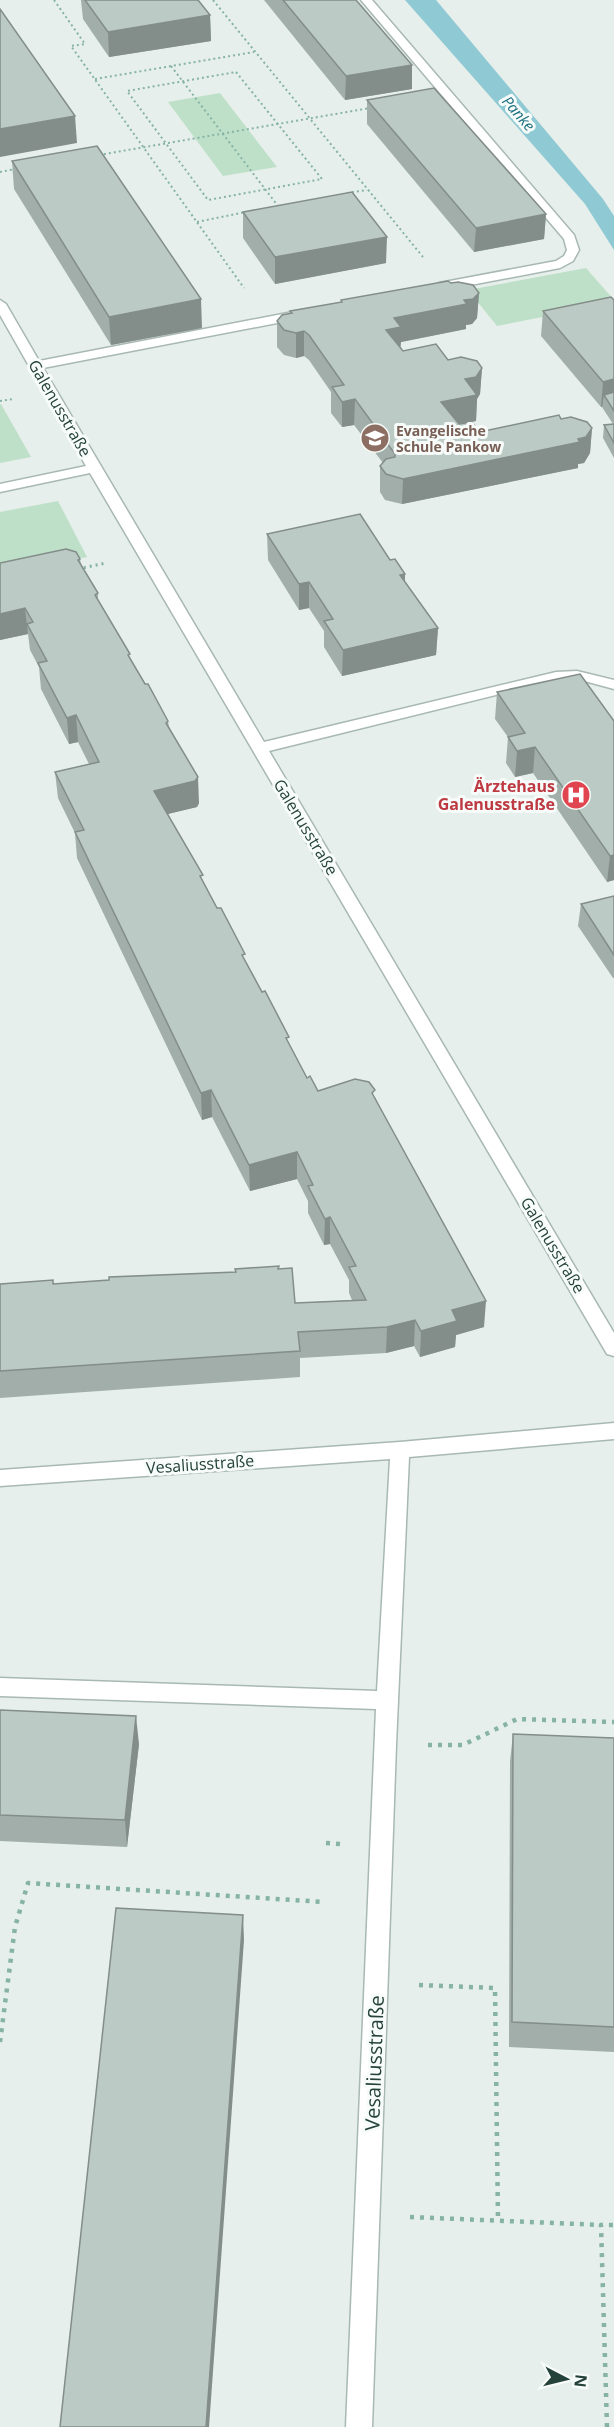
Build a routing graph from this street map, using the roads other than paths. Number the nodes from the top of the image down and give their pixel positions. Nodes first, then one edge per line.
1 (366, 0) edge
2 (424, 290) edge
3 (0, 304) edge
4 (312, 312) edge
5 (37, 366) junction
6 (94, 468) junction
7 (0, 488) edge
8 (614, 685) edge
9 (260, 748) junction
10 (614, 1349) edge
11 (614, 1431) edge
12 (400, 1450) junction
13 (0, 1478) edge
14 (0, 1687) edge
15 (387, 1700) junction
16 (359, 2427) edge

1 - 2 street
3 - 5 street, Galenusstraße
4 - 5 street
5 - 6 street, Galenusstraße
6 - 7 street
6 - 9 street, Galenusstraße
8 - 9 street
9 - 10 street, Galenusstraße
11 - 12 street, Vesaliusstraße
12 - 13 street, Vesaliusstraße
12 - 15 street, Vesaliusstraße
14 - 15 street
15 - 16 street, Vesaliusstraße

